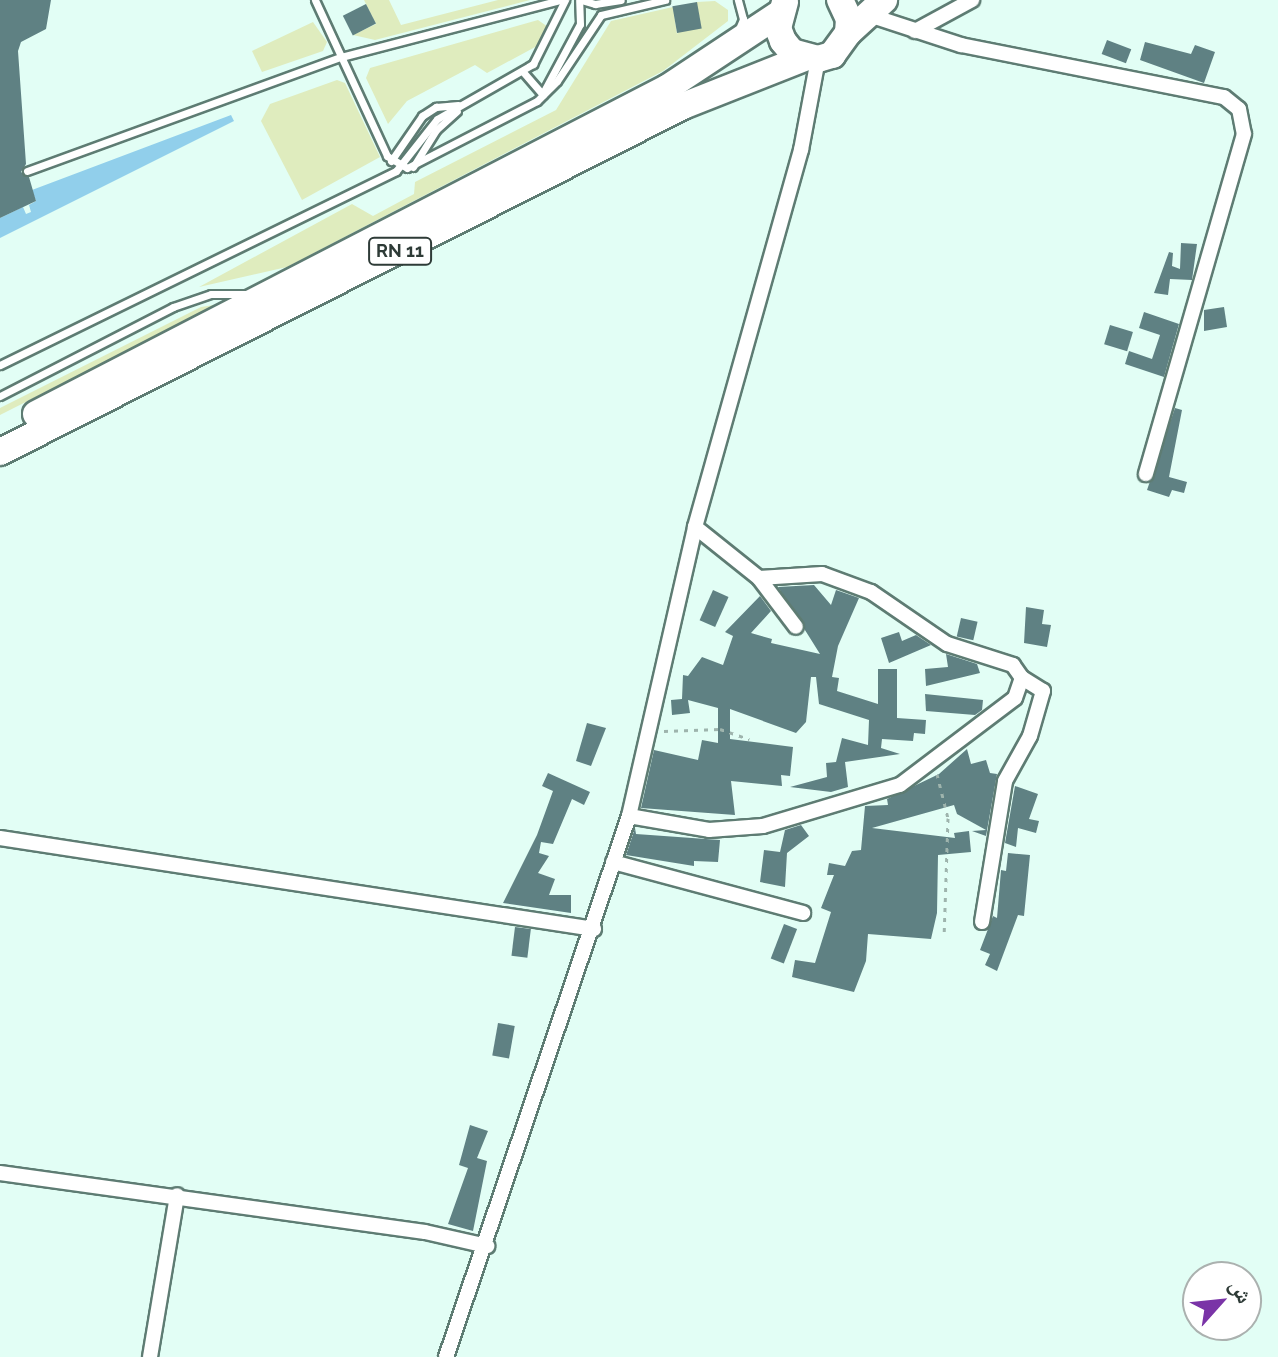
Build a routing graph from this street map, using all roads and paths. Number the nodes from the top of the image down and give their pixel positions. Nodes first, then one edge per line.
1 (315, 0) edge
2 (562, 0) edge
3 (580, 0) edge
4 (621, 0) edge
5 (665, 0) edge
6 (738, 0) edge
7 (840, 0) edge
8 (972, 0) edge
9 (783, 7) edge
10 (866, 16) edge
11 (915, 31) junction
12 (341, 57) junction
13 (811, 58) junction
14 (524, 73) junction
15 (667, 88) junction
16 (543, 95) junction
17 (464, 105) junction
18 (391, 161) junction
19 (401, 166) junction
20 (413, 167) junction
21 (27, 171) dead end
22 (265, 297) junction
23 (0, 365) edge
24 (0, 396) edge
25 (0, 432) edge
26 (0, 452) edge
27 (1146, 474) dead end
28 (695, 527) junction
29 (759, 578) junction
30 (796, 627) dead end
31 (1022, 678) junction
32 (648, 732) junction
33 (749, 739) dead end
34 (933, 761) junction
35 (629, 816) junction
36 (0, 838) edge
37 (613, 862) junction
38 (803, 913) dead end
39 (982, 922) dead end
40 (593, 928) junction
41 (944, 936) dead end
42 (0, 1173) edge
43 (177, 1195) junction
44 (487, 1246) junction
45 (150, 1357) edge
46 (446, 1357) edge

1 - 12 lane
2 - 12 lane
2 - 14 lane
3 - 4 lane
3 - 16 lane
5 - 16 lane
6 - 15 lane
7 - 10 highway
8 - 11 street
9 - 13 highway
9 - 15 highway, RN 11
10 - 11 street
10 - 13 highway
11 - 27 street
12 - 18 lane
12 - 21 lane
13 - 26 highway, RN 11
13 - 28 street
14 - 16 lane
14 - 17 lane
15 - 22 highway, RN 11
16 - 20 lane
17 - 18 lane
17 - 19 lane
17 - 20 lane
18 - 19 lane
19 - 20 lane
19 - 23 lane
22 - 24 lane
22 - 25 highway, RN 11
28 - 29 street
28 - 32 street
29 - 30 street
29 - 31 street
31 - 34 street
31 - 39 street
32 - 33 path
32 - 35 street
34 - 35 street
34 - 41 path
35 - 37 street
36 - 40 street
37 - 38 street
37 - 40 street
40 - 44 street
42 - 43 street
43 - 44 street
43 - 45 street
44 - 46 street

